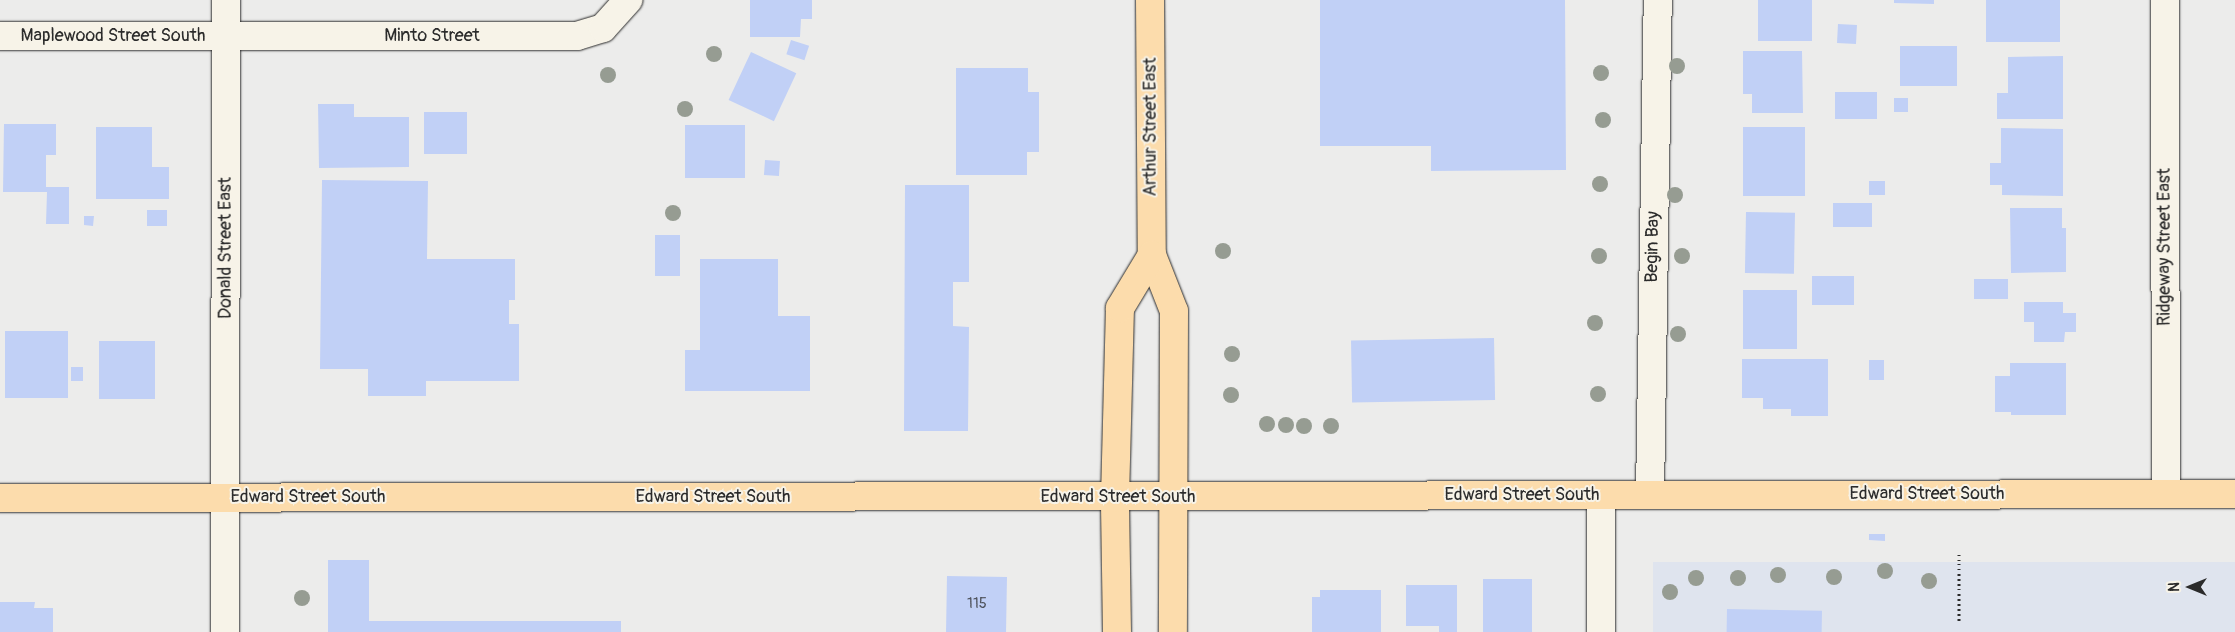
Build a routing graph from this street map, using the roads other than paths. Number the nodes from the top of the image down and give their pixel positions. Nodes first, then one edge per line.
1 (226, 0) edge
2 (1150, 0) edge
3 (1658, 0) edge
4 (2165, 0) edge
5 (628, 2) edge
6 (0, 36) edge
7 (226, 36) junction
8 (1152, 255) junction
9 (2166, 493) junction
10 (2235, 494) edge
11 (1601, 495) junction
12 (1650, 495) junction
13 (226, 497) junction
14 (1174, 497) junction
15 (0, 498) edge
16 (1115, 498) junction
17 (224, 632) edge
18 (1117, 632) edge
19 (1173, 632) edge
20 (1601, 632) edge

1 - 7 street, Donald Street East
2 - 8 main road, Arthur Street East
3 - 12 street, Begin Bay
4 - 9 street, Ridgeway Street East
5 - 7 street, Minto Street
6 - 7 street, Maplewood Street South
7 - 13 street, Donald Street East
8 - 14 main road, Arthur Street East
8 - 16 main road
9 - 10 main road, Edward Street South
9 - 12 main road, Edward Street South
11 - 12 main road, Edward Street South
11 - 14 main road, Edward Street South
11 - 20 street
13 - 15 main road, Edward Street South
13 - 16 main road, Edward Street South
13 - 17 street, Donald Street East
14 - 16 main road, Edward Street South
14 - 19 main road, Arthur Street East
16 - 18 main road

